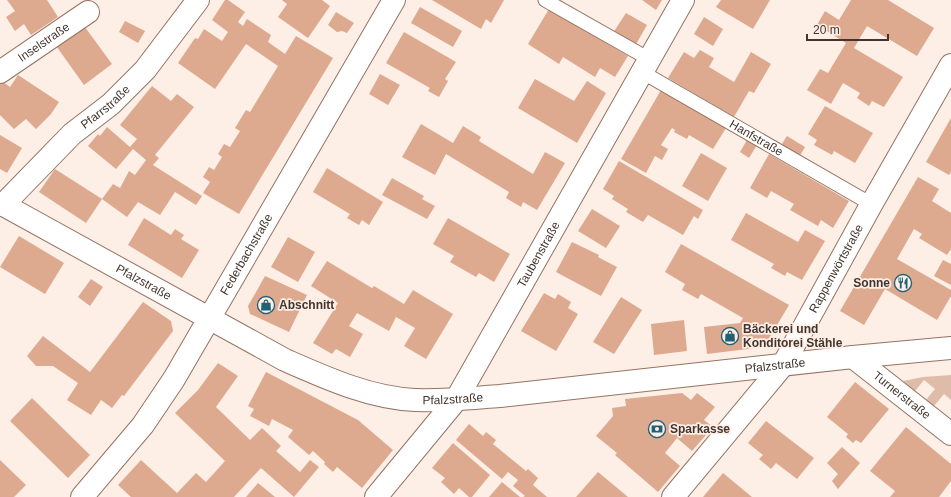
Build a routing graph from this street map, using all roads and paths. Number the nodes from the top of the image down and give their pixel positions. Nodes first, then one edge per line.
1 (198, 0) edge
2 (394, 0) edge
3 (545, 0) edge
4 (684, 0) edge
5 (88, 12) dead end
6 (951, 65) edge
7 (646, 66) junction
8 (0, 72) edge
9 (1, 204) edge
10 (871, 204) junction
11 (208, 319) junction
12 (951, 348) edge
13 (853, 357) junction
14 (783, 365) junction
15 (456, 400) junction
16 (951, 434) edge
17 (82, 497) edge
18 (376, 497) edge
19 (673, 497) edge

1 - 9 street, Pfarrstraße
2 - 11 street, Federbachstraße
3 - 7 lane, Hanfstraße
4 - 7 street, Taubenstraße
5 - 8 street, Inselstraße
6 - 10 street, Rappenwörtstraße
7 - 10 lane, Hanfstraße
7 - 15 street, Taubenstraße
9 - 11 street, Pfalzstraße
10 - 14 street, Rappenwörtstraße
11 - 15 street, Pfalzstraße
11 - 17 street, Federbachstraße
12 - 13 street, Pfalzstraße
13 - 14 street, Pfalzstraße
13 - 16 street, Turnerstraße
14 - 15 street, Pfalzstraße
14 - 19 street, Rappenwörtstraße
15 - 18 street, Taubenstraße

